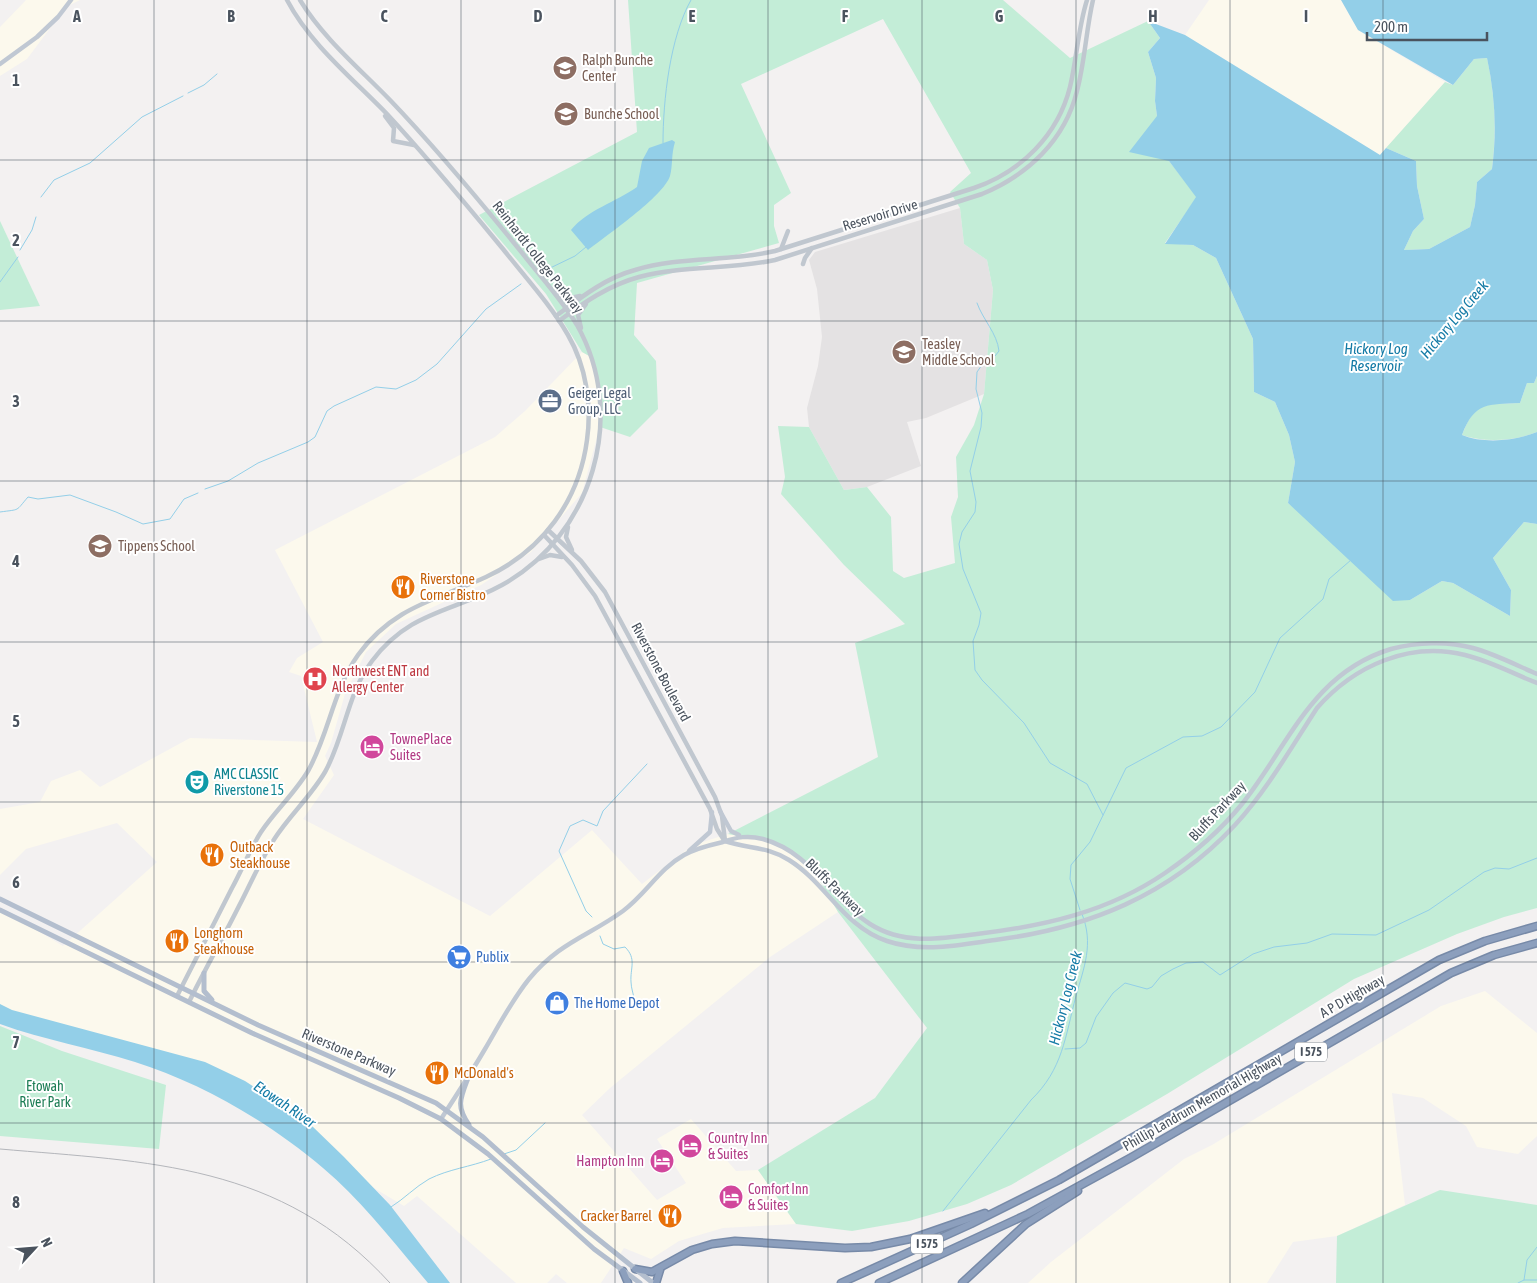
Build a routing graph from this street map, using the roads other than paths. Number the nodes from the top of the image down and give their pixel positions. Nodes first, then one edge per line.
1 (71, 0) edge
2 (287, 0) edge
3 (300, 0) edge
4 (1087, 0) edge
5 (1092, 0) edge
6 (0, 64) edge
7 (372, 99) junction
8 (416, 146) junction
9 (788, 232) dead end
10 (812, 248) junction
11 (781, 249) junction
12 (803, 264) dead end
13 (548, 285) junction
14 (586, 294) junction
15 (591, 299) junction
16 (566, 308) junction
17 (569, 313) junction
18 (556, 316) junction
19 (559, 321) junction
20 (587, 346) junction
21 (570, 522) junction
22 (548, 530) junction
23 (544, 535) junction
24 (557, 539) junction
25 (552, 544) junction
26 (577, 557) junction
27 (566, 559) junction
28 (535, 560) junction
29 (1537, 674) edge
30 (1537, 684) edge
31 (1284, 742) junction
32 (1291, 747) junction
33 (720, 811) junction
34 (712, 812) junction
35 (745, 837) junction
36 (725, 841) junction
37 (686, 854) junction
38 (829, 885) junction
39 (823, 891) junction
40 (0, 899) edge
41 (0, 910) edge
42 (1537, 926) edge
43 (982, 934) junction
44 (983, 941) junction
45 (1537, 943) edge
46 (204, 973) junction
47 (182, 987) junction
48 (193, 993) junction
49 (177, 996) junction
50 (189, 1002) junction
51 (213, 1003) junction
52 (468, 1078) junction
53 (1188, 1106) joint
54 (447, 1111) junction
55 (442, 1119) junction
56 (471, 1127) junction
57 (1132, 1157) junction
58 (1012, 1204) junction
59 (635, 1269) junction
60 (661, 1269) junction
61 (623, 1271) junction
62 (628, 1283) edge
63 (640, 1283) edge
64 (655, 1283) edge
65 (841, 1283) edge
66 (879, 1283) edge
67 (962, 1283) edge

1 - 6 main road
2 - 7 street, Reinhardt College Parkway
3 - 13 street, Reinhardt College Parkway
4 - 11 street, Reservoir Drive
5 - 10 street, Reservoir Drive
7 - 8 street, Reinhardt College Parkway
7 - 8 street
8 - 18 street, Reinhardt College Parkway
9 - 11 street
10 - 12 street
10 - 15 street, Reservoir Drive
11 - 14 street, Reservoir Drive
13 - 14 street
13 - 16 street, Reinhardt College Parkway
14 - 16 street, Reservoir Drive
15 - 17 street, Reservoir Drive
15 - 20 street
16 - 17 street, Reinhardt College Parkway
16 - 18 street, Reservoir Drive
17 - 19 street, Reservoir Drive
17 - 20 street, Reinhardt College Parkway
18 - 19 street, Reinhardt College Parkway
19 - 22 street, Reinhardt College Parkway
20 - 21 street, Reinhardt College Parkway
21 - 24 street, Reinhardt College Parkway
21 - 26 street
22 - 23 street, Reinhardt College Parkway
22 - 24 street, Riverstone Boulevard
23 - 25 street, Riverstone Boulevard
23 - 47 street, Reinhardt College Parkway
24 - 25 street, Reinhardt College Parkway
24 - 26 street, Riverstone Boulevard
25 - 27 street, Riverstone Boulevard
25 - 28 street, Reinhardt College Parkway
26 - 33 street, Riverstone Boulevard
27 - 28 street
27 - 34 street, Riverstone Boulevard
28 - 46 street, Reinhardt College Parkway
29 - 31 main road, Bluffs Parkway
30 - 32 main road, Bluffs Parkway
31 - 32 main road
31 - 43 main road, Bluffs Parkway
32 - 44 main road, Bluffs Parkway
33 - 35 main road
33 - 36 street, Riverstone Boulevard
34 - 36 street, Riverstone Boulevard
34 - 37 main road
35 - 36 main road, Bluffs Parkway
35 - 38 main road, Bluffs Parkway
36 - 37 main road
36 - 39 main road, Bluffs Parkway
37 - 52 main road
38 - 39 main road
38 - 43 main road, Bluffs Parkway
39 - 44 main road, Bluffs Parkway
40 - 47 main road, Riverstone Parkway
41 - 49 main road, Riverstone Parkway
42 - 53 highway, A P D Highway / I 575
43 - 44 main road
45 - 57 highway, Phillip Landrum Memorial Highway / I 575
46 - 48 street, Reinhardt College Parkway
46 - 51 main road
47 - 48 main road, Riverstone Parkway
47 - 49 street, Reinhardt College Parkway
48 - 50 street, Reinhardt College Parkway
48 - 51 main road, Riverstone Parkway
49 - 50 main road, Riverstone Parkway
50 - 55 main road, Riverstone Parkway
51 - 54 main road, Riverstone Parkway
52 - 54 main road
52 - 56 main road
53 - 58 highway, Phillip Landrum Memorial Highway / I 575
54 - 55 main road
54 - 56 main road, Riverstone Parkway
55 - 61 main road, Riverstone Parkway
56 - 59 main road, Riverstone Parkway
57 - 66 highway, Phillip Landrum Memorial Highway / I 575
57 - 67 highway
58 - 60 highway
58 - 65 highway, Phillip Landrum Memorial Highway / I 575
59 - 60 highway
59 - 64 main road, Riverstone Parkway
60 - 64 highway
61 - 62 highway
61 - 63 main road, Riverstone Parkway

